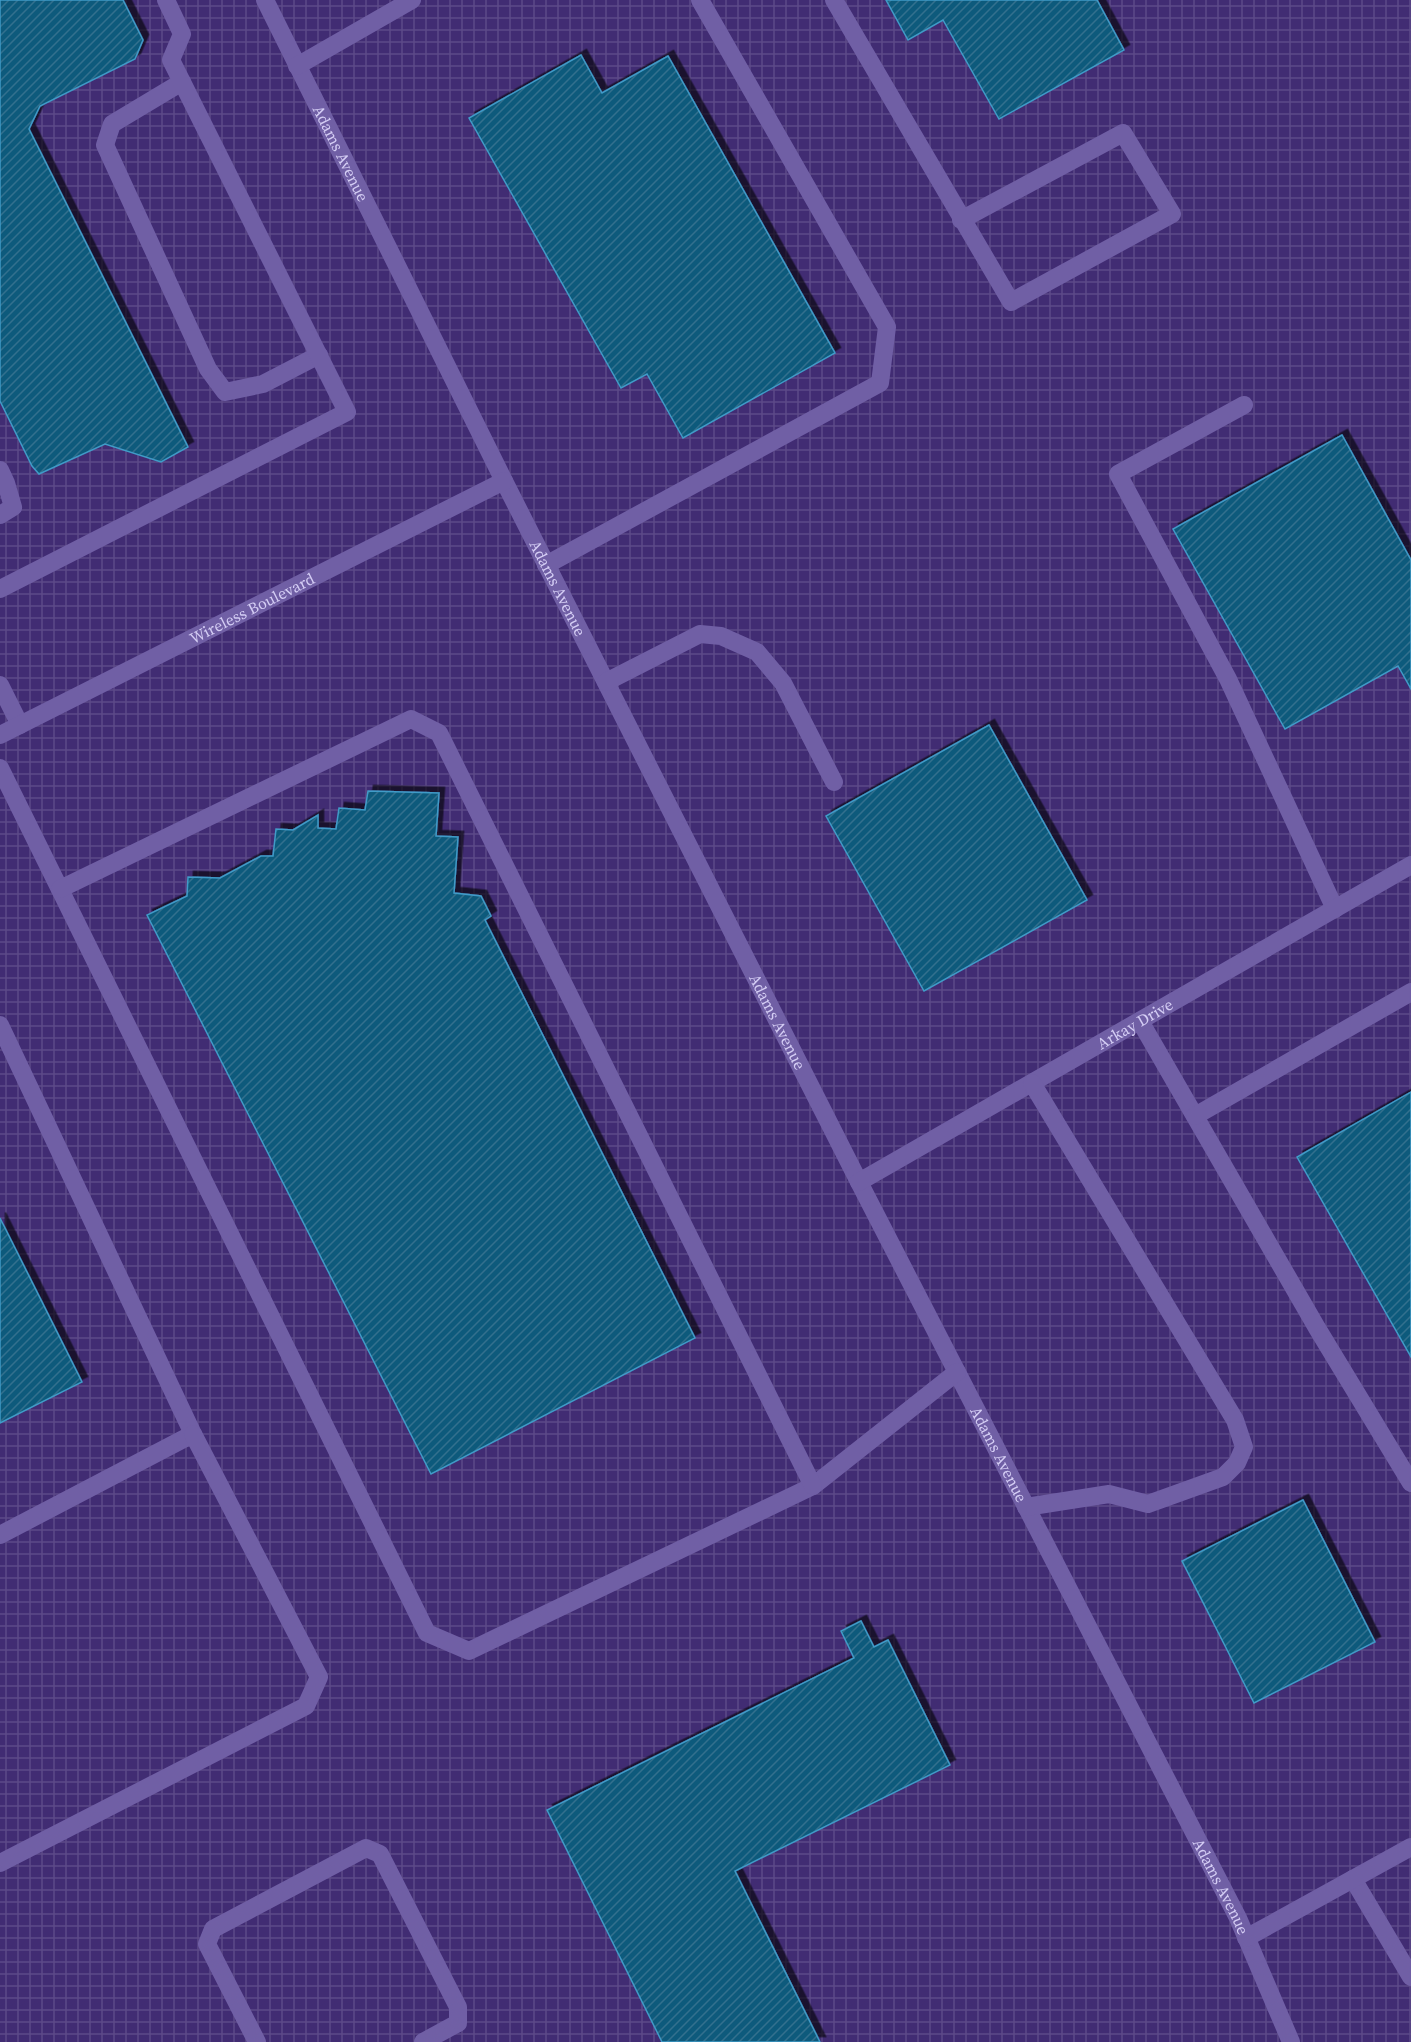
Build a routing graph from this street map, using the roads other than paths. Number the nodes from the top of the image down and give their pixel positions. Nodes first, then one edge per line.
1 (166, 0) edge
2 (265, 0) edge
3 (412, 0) edge
4 (700, 0) edge
5 (834, 0) edge
6 (297, 66) junction
7 (182, 82) junction
8 (961, 220) junction
9 (319, 356) junction
10 (1244, 405) dead end
11 (0, 470) edge
12 (504, 481) junction
13 (0, 515) edge
14 (546, 565) junction
15 (0, 589) edge
16 (606, 682) junction
17 (0, 685) edge
18 (20, 725) junction
19 (0, 735) edge
20 (0, 768) edge
21 (834, 782) dead end
22 (1411, 865) edge
23 (60, 889) junction
24 (1335, 909) junction
25 (1411, 992) edge
26 (1140, 1021) junction
27 (0, 1025) edge
28 (1032, 1083) junction
29 (1195, 1116) junction
30 (859, 1182) junction
31 (957, 1372) junction
32 (193, 1434) junction
33 (1411, 1483) edge
34 (813, 1486) junction
35 (1026, 1507) junction
36 (0, 1535) edge
37 (1411, 1847) edge
38 (0, 1863) edge
39 (1353, 1879) junction
40 (1246, 1938) junction
41 (1411, 1977) edge
42 (257, 2042) edge
43 (423, 2042) edge
44 (1291, 2042) edge

1 - 7 street
2 - 6 street, Adams Avenue
3 - 6 street
4 - 14 street
5 - 8 street
6 - 12 street, Adams Avenue
7 - 9 street
7 - 9 street
8 - 8 street
9 - 15 street
10 - 24 street
11 - 13 street
12 - 14 street, Adams Avenue
12 - 18 street, Wireless Boulevard
14 - 16 street, Adams Avenue
16 - 21 street
16 - 30 street, Adams Avenue
17 - 18 street
18 - 19 street, Wireless Boulevard
20 - 23 street
22 - 24 street, Arkay Drive
23 - 34 street
23 - 34 street
24 - 26 street, Arkay Drive
25 - 29 street
26 - 28 street, Arkay Drive
26 - 29 street
27 - 32 street
28 - 30 street, Arkay Drive
28 - 35 street
29 - 33 street
30 - 31 street, Adams Avenue
31 - 34 street
31 - 35 street, Adams Avenue
32 - 36 street
32 - 38 street
35 - 40 street, Adams Avenue
37 - 39 street
39 - 40 street
39 - 41 street
40 - 44 street, Adams Avenue
42 - 43 street

